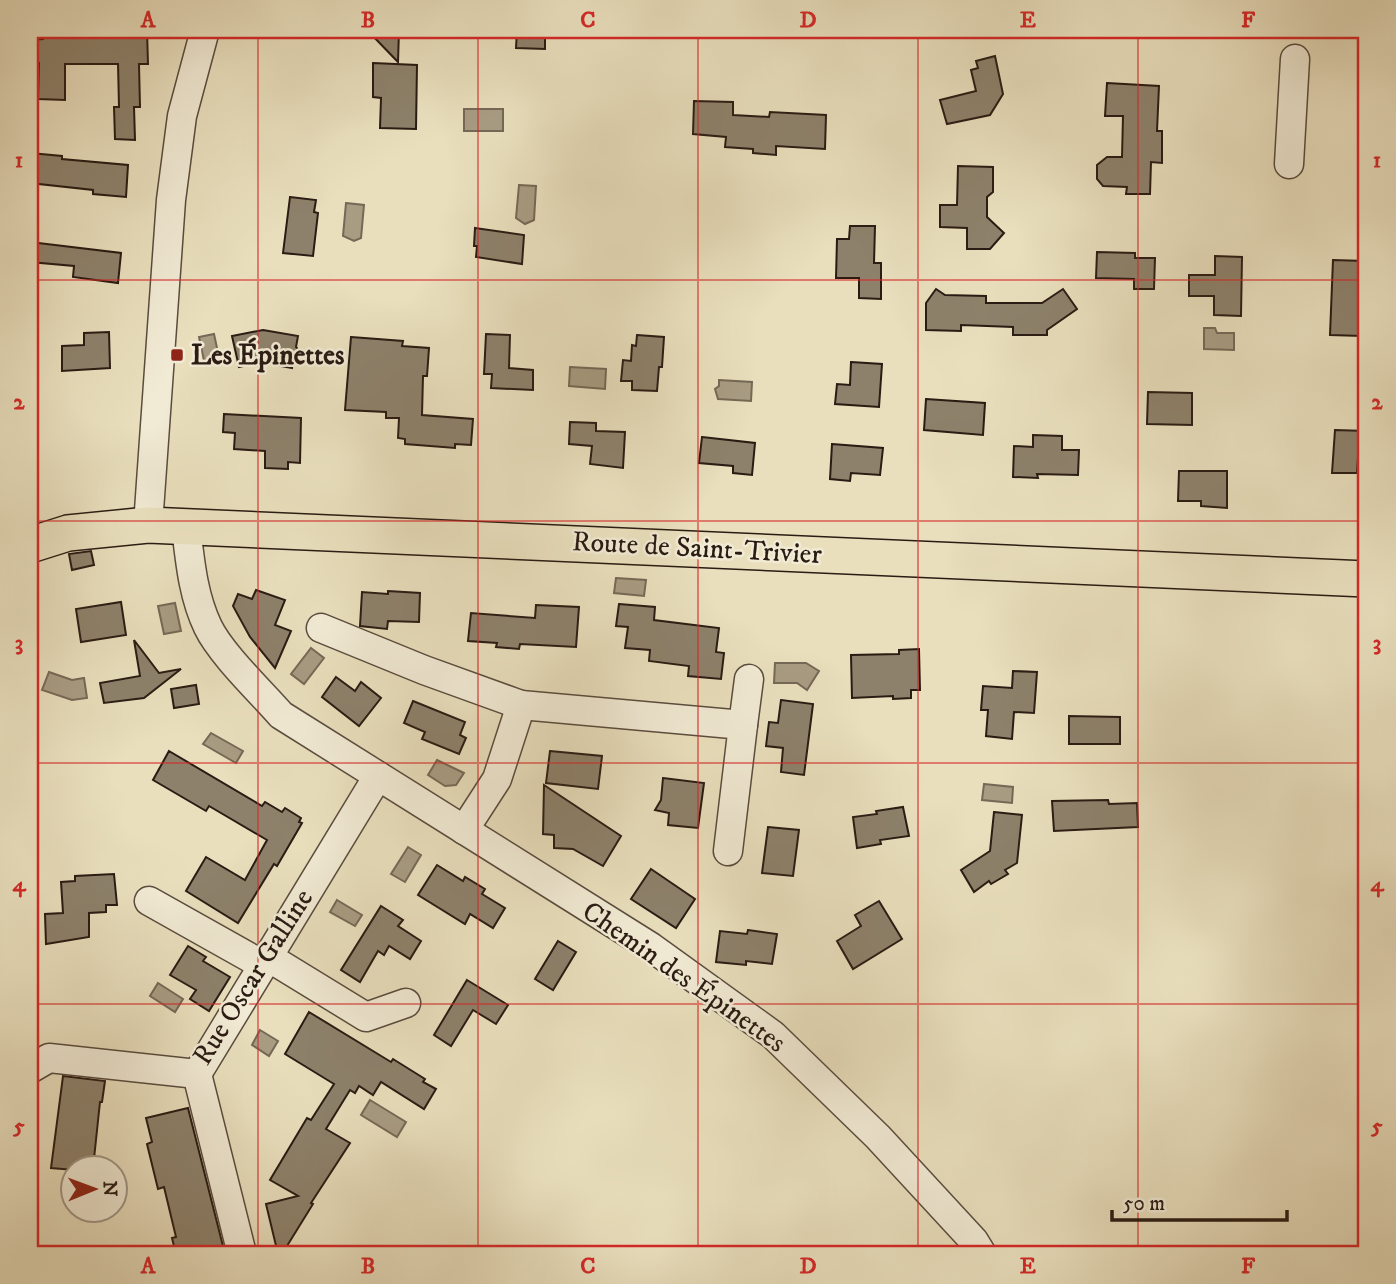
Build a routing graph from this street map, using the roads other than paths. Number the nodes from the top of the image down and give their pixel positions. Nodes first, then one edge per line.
1 (205, 30) edge
2 (1295, 59) dead end
3 (1289, 164) dead end
4 (148, 525) junction
5 (186, 527) junction
6 (30, 545) edge
7 (1366, 579) edge
8 (321, 628) dead end
9 (749, 679) dead end
10 (522, 705) junction
11 (743, 725) junction
12 (378, 776) junction
13 (464, 830) junction
14 (728, 851) dead end
15 (149, 901) dead end
16 (265, 961) junction
17 (406, 1003) dead end
18 (30, 1069) edge
19 (197, 1074) junction
20 (242, 1254) edge
21 (982, 1254) edge

1 - 4 street
2 - 3 street
4 - 5 main road, Route de Saint-Trivier
4 - 6 main road, Route de Saint-Trivier
5 - 7 main road, Route de Saint-Trivier
5 - 12 street, Chemin des Épinettes
8 - 10 street
9 - 11 street
10 - 11 street
10 - 13 street
11 - 14 street
12 - 13 street, Chemin des Épinettes
12 - 16 street, Rue Oscar Galline
13 - 21 street, Chemin des Épinettes
15 - 16 street
16 - 17 street
16 - 19 street, Rue Oscar Galline
18 - 19 street, Rue Oscar Galline
19 - 20 street

